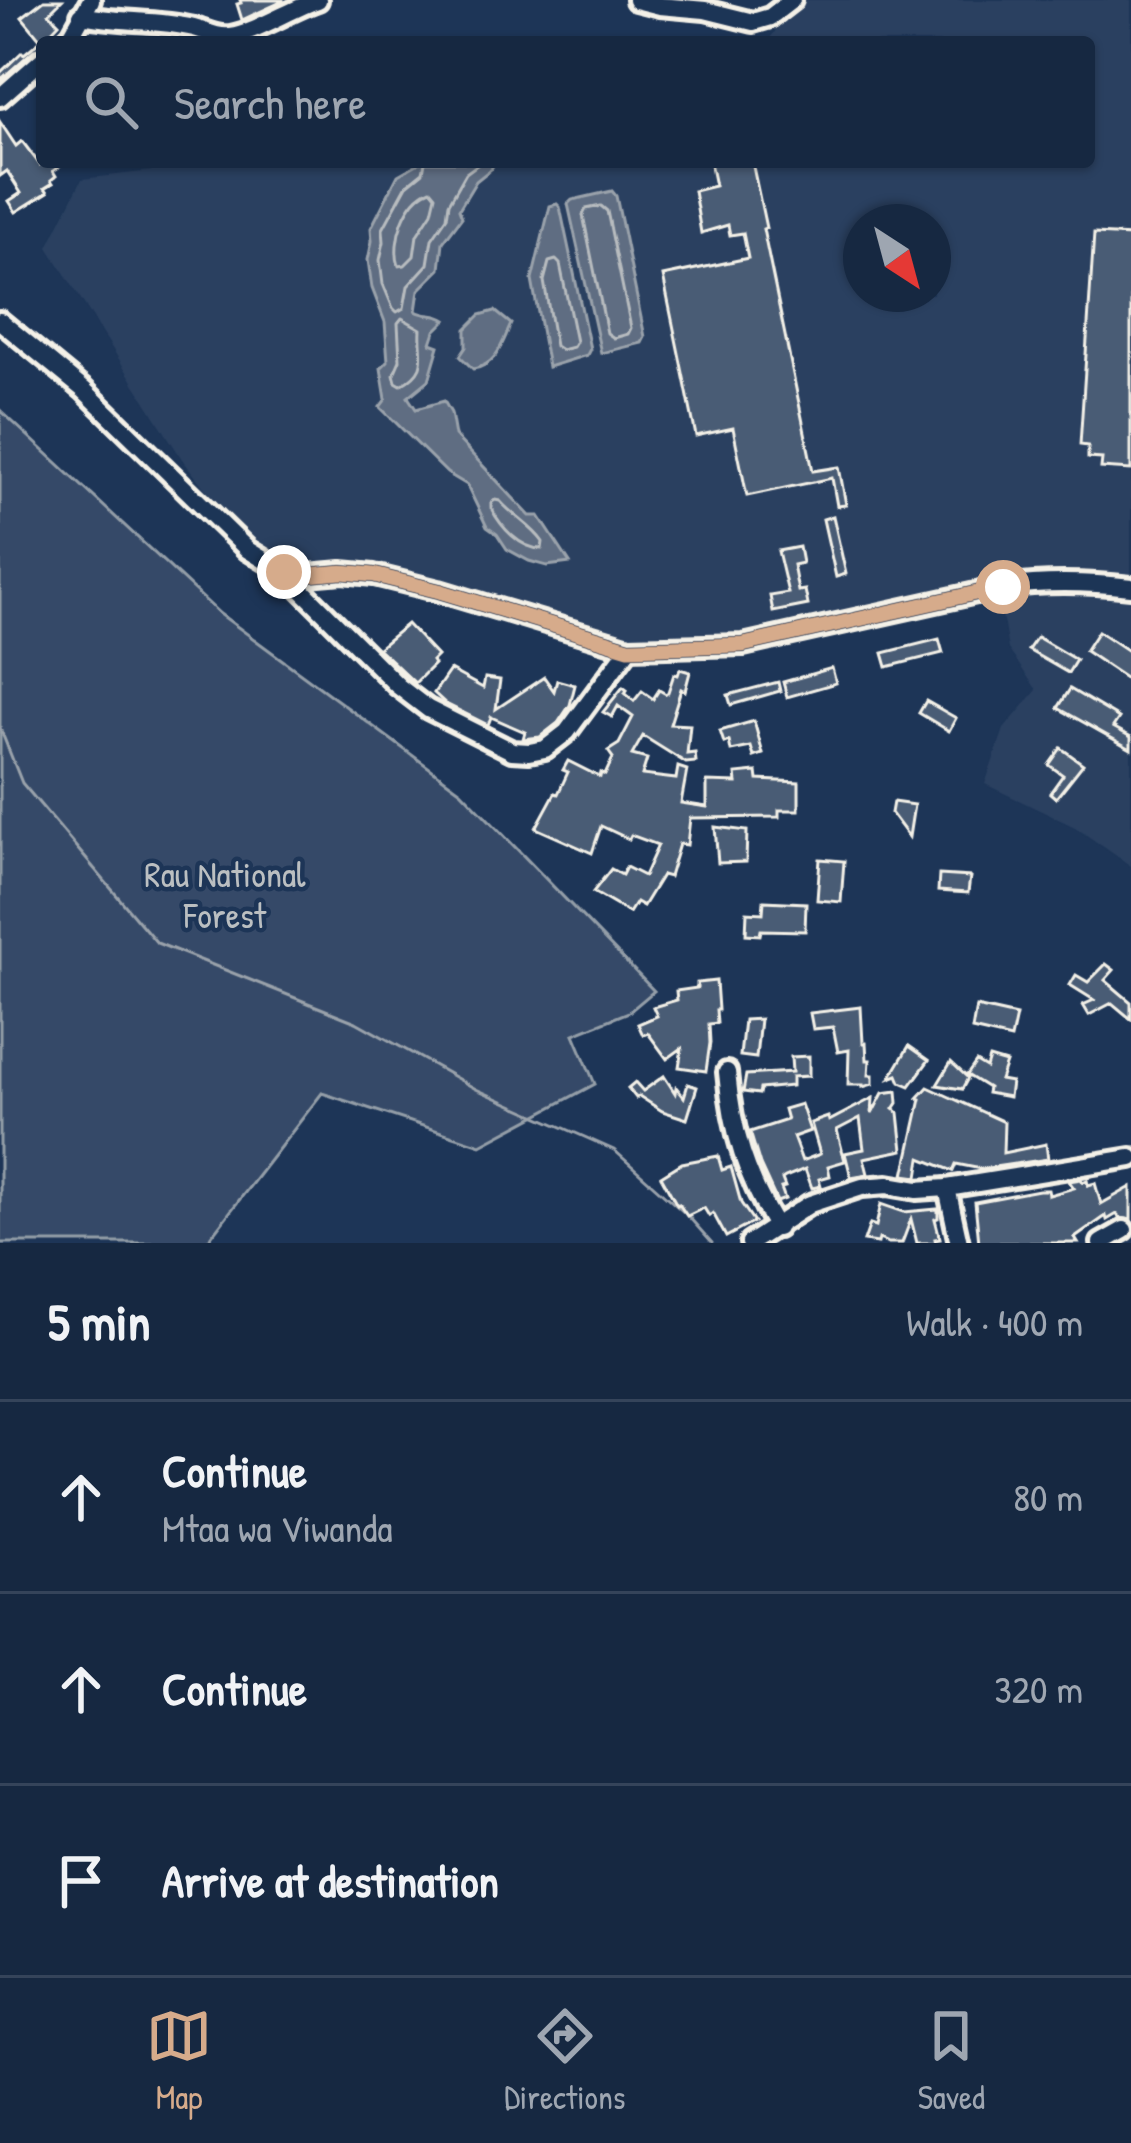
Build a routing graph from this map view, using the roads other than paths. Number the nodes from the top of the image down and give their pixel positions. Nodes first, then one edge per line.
1 (318, 0) edge
2 (637, 0) edge
3 (792, 0) edge
4 (86, 8) edge
5 (70, 36) edge
6 (36, 65) edge
7 (0, 98) edge
8 (0, 321) edge
9 (284, 572) junction
10 (1131, 586) edge
11 (629, 648) junction
12 (727, 1072) dead end
13 (1131, 1158) edge
14 (947, 1188) junction
15 (777, 1228) junction
16 (1124, 1231) dead end
17 (750, 1243) edge
18 (959, 1243) edge
19 (1101, 1243) edge

1 - 4 street
2 - 3 street
4 - 5 street
6 - 7 street
8 - 9 street
9 - 11 street
9 - 11 street
10 - 11 street
12 - 15 street
13 - 14 street
14 - 15 street
14 - 18 street
15 - 17 street
16 - 19 street

